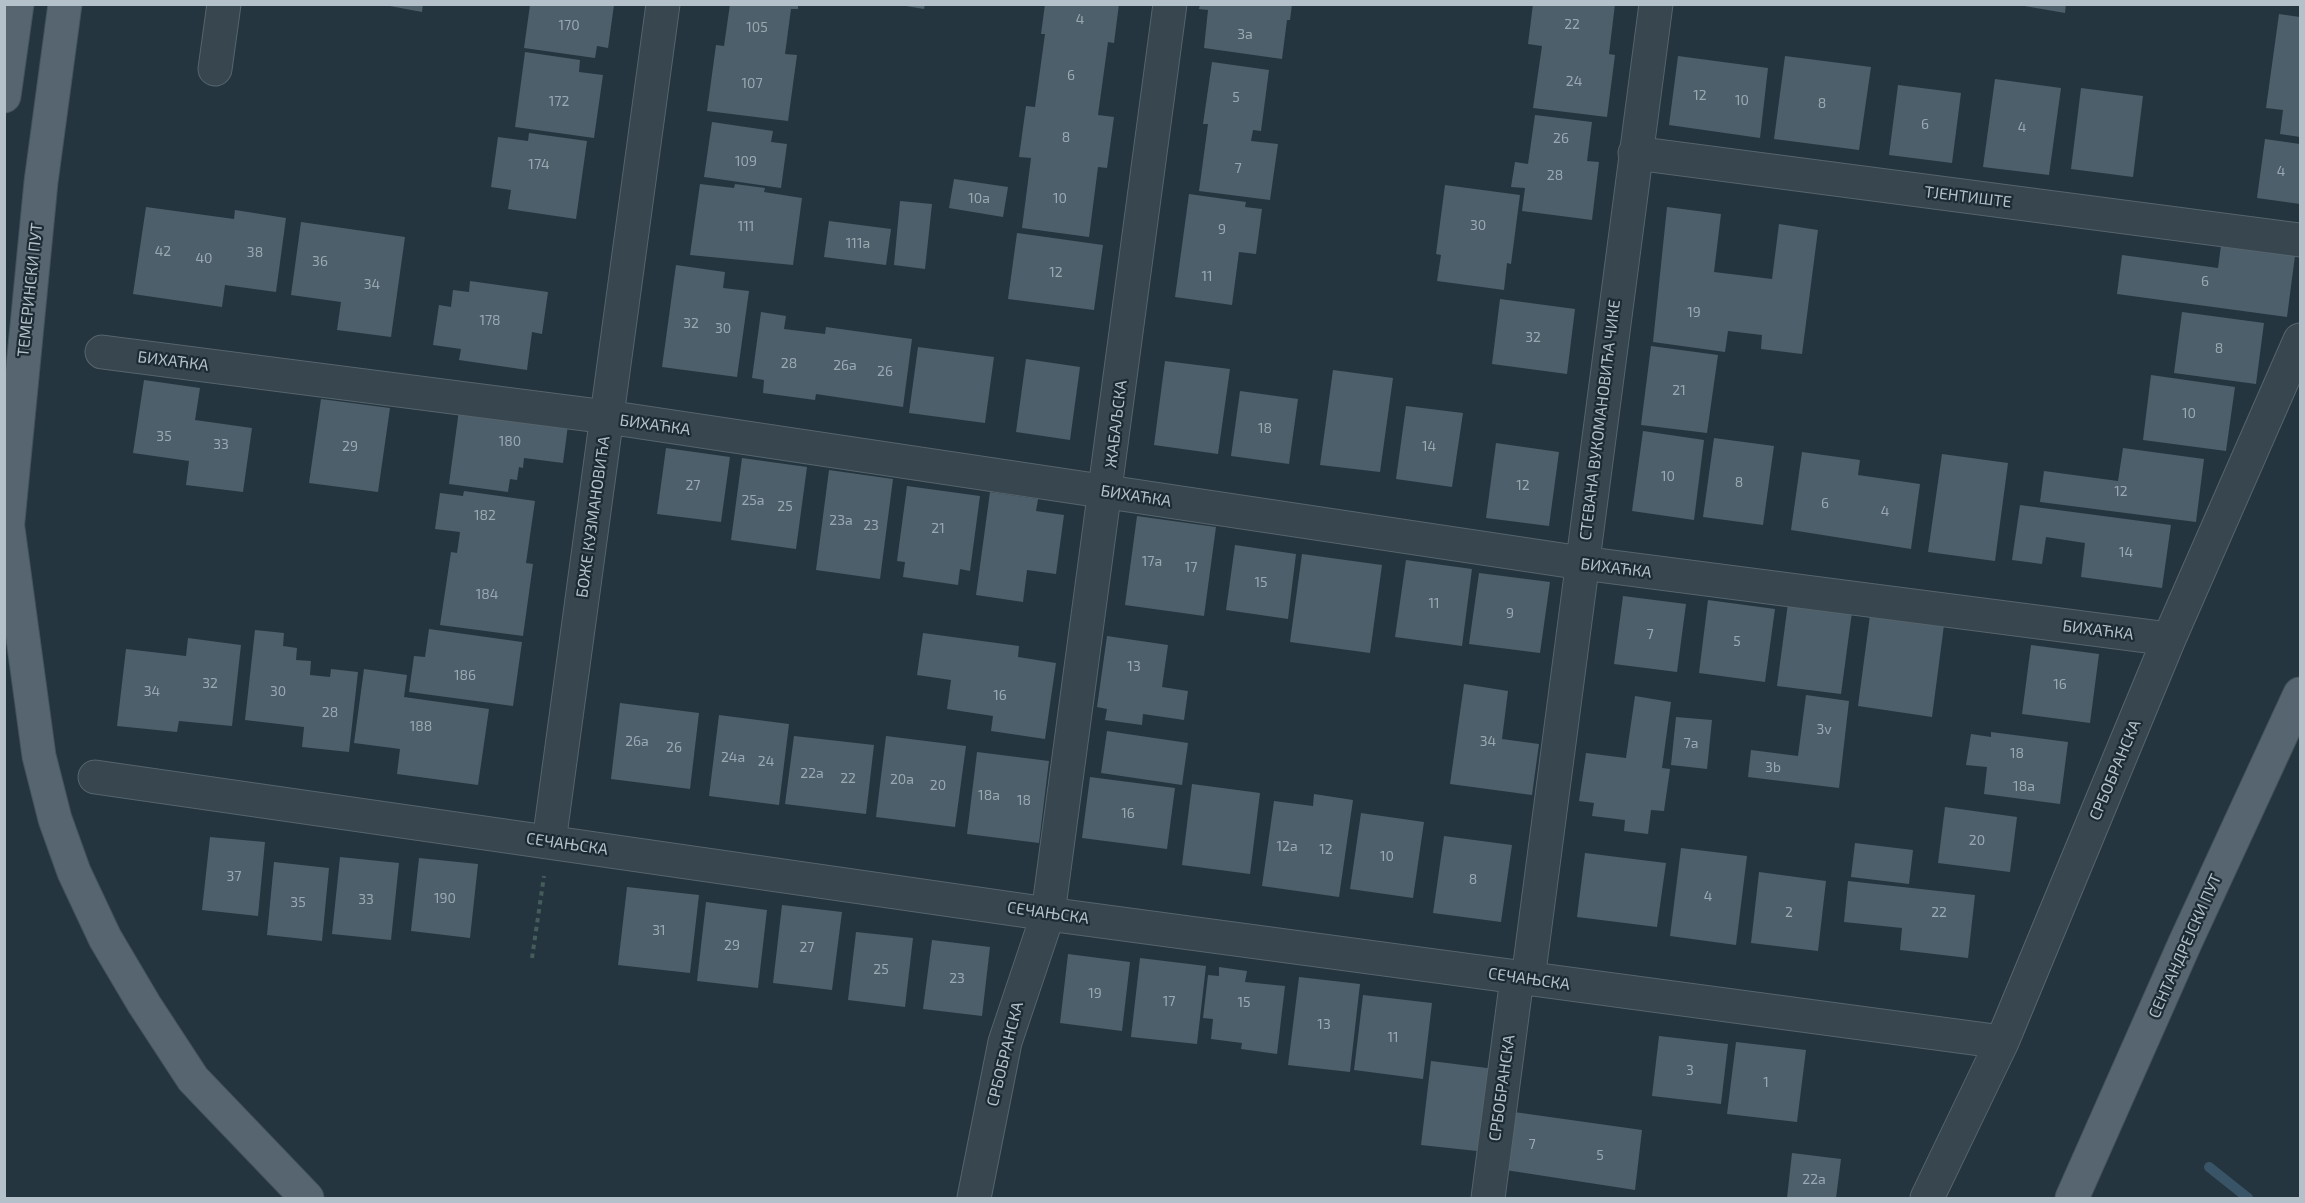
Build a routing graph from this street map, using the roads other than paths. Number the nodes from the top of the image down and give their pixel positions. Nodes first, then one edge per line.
1 (17, 4) edge
2 (65, 4) edge
3 (225, 4) edge
4 (663, 4) edge
5 (1170, 4) edge
6 (1656, 4) edge
7 (215, 69) dead end
8 (4, 96) edge
9 (1635, 153) junction
10 (2301, 240) edge
11 (2301, 340) edge
12 (102, 352) dead end
13 (607, 417) junction
14 (1107, 492) junction
15 (8, 521) junction
16 (1582, 563) junction
17 (4, 576) edge
18 (2169, 639) junction
19 (2301, 694) edge
20 (95, 777) dead end
21 (549, 842) junction
22 (1048, 914) junction
23 (1523, 978) junction
24 (2002, 1042) junction
25 (307, 1198) edge
26 (974, 1198) edge
27 (1488, 1198) edge
28 (1927, 1198) edge
29 (2072, 1198) edge

1 - 8 main road
2 - 15 main road, ТЕМЕРИНСКИ ПУТ
3 - 7 street
4 - 13 street, БОЖЕ КУЗМАНОВИЋА
5 - 14 street, ЖАБАЉСКА
6 - 9 street, СТЕВАНА ВУКОМАНОВИЋА ЧИКЕ
9 - 10 street, ТЈЕНТИШТЕ
9 - 16 street, СТЕВАНА ВУКОМАНОВИЋА ЧИКЕ
11 - 18 street, СРБОБРАНСКА
12 - 13 street, БИХАЋКА
13 - 14 street, БИХАЋКА
13 - 21 street, БОЖЕ КУЗМАНОВИЋА
14 - 16 street, БИХАЋКА
14 - 22 street, ЖАБАЉСКА
15 - 17 main road, ТЕМЕРИНСКИ ПУТ
15 - 25 main road
16 - 18 street, БИХАЋКА
16 - 23 street, СТЕВАНА ВУКОМАНОВИЋА ЧИКЕ
18 - 24 street, СРБОБРАНСКА
19 - 29 main road, СЕНТАНДРЕЈСКИ ПУТ
20 - 21 street, СЕЧАЊСКА
21 - 22 street, СЕЧАЊСКА
22 - 23 street, СЕЧАЊСКА
22 - 26 street, СРБОБРАНСКА
23 - 24 street, СЕЧАЊСКА
23 - 27 street, СРБОБРАНСКА
24 - 28 street, СРБОБРАНСКА

